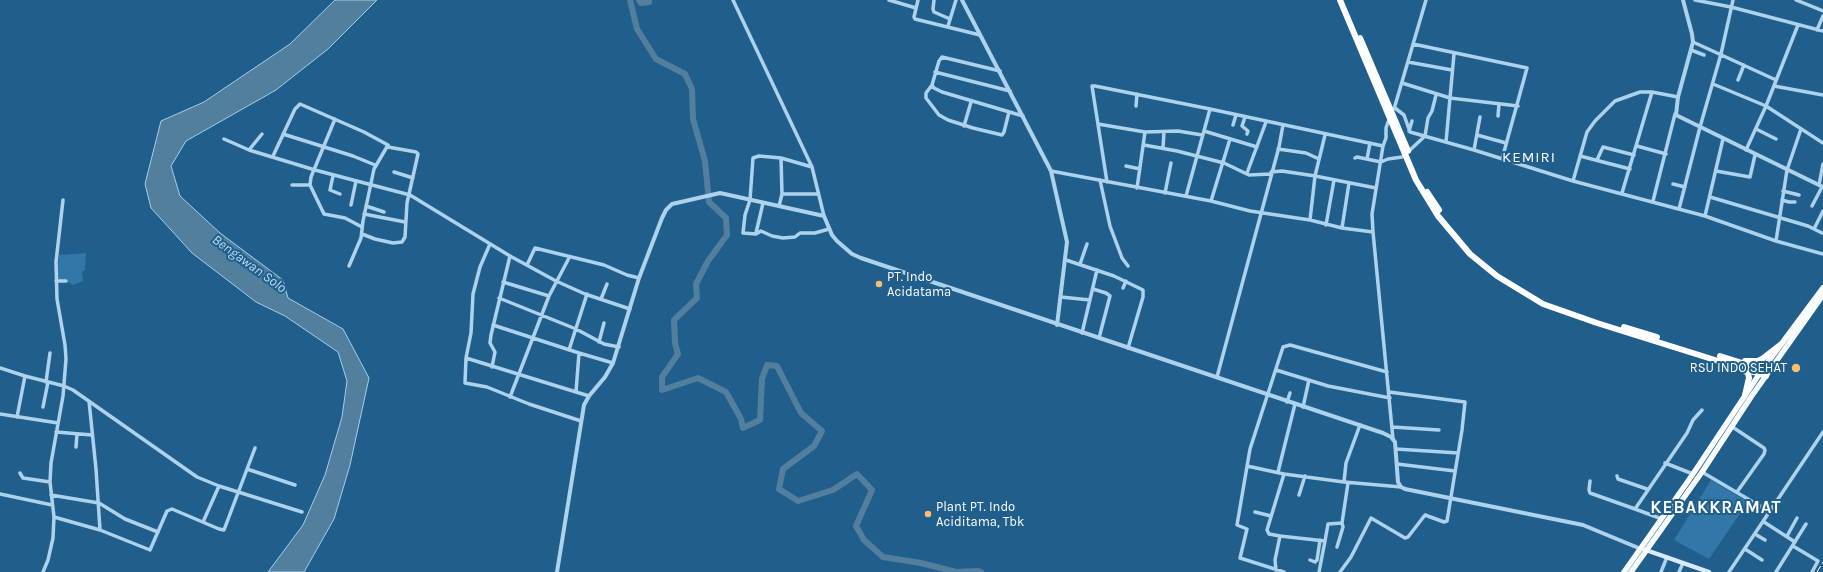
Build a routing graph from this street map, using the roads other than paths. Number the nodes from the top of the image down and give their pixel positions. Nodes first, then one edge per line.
1 (733, 0) edge
2 (889, 0) edge
3 (918, 0) edge
4 (934, 0) edge
5 (956, 0) edge
6 (962, 0) edge
7 (1340, 0) edge
8 (1344, 0) edge
9 (1426, 0) edge
10 (1683, 0) edge
11 (1695, 0) edge
12 (1732, 0) edge
13 (1796, 0) edge
14 (1731, 7) junction
15 (916, 8) junction
16 (1823, 11) edge
17 (1823, 16) edge
18 (950, 19) junction
19 (1798, 25) junction
20 (948, 26) junction
21 (1817, 30) junction
22 (1823, 31) edge
23 (981, 35) junction
24 (1693, 42) junction
25 (1413, 44) junction
26 (1691, 50) junction
27 (1454, 54) junction
28 (1721, 54) junction
29 (1704, 55) dead end
30 (1408, 62) junction
31 (1744, 64) junction
32 (1452, 70) junction
33 (1000, 71) junction
34 (935, 72) junction
35 (1738, 80) dead end
36 (1776, 80) junction
37 (1402, 83) junction
38 (932, 84) junction
39 (1713, 84) junction
40 (1774, 86) junction
41 (1010, 91) junction
42 (1652, 92) junction
43 (1137, 94) junction
44 (1436, 95) junction
45 (1823, 95) edge
46 (1678, 97) junction
47 (1450, 98) junction
48 (971, 102) junction
49 (1500, 104) junction
50 (1136, 106) dead end
51 (1518, 106) junction
52 (1766, 106) junction
53 (1210, 108) junction
54 (1009, 112) junction
55 (1675, 114) junction
56 (1236, 115) junction
57 (1498, 116) dead end
58 (1024, 117) junction
59 (1245, 117) junction
60 (1480, 117) dead end
61 (335, 119) junction
62 (1412, 121) dead end
63 (1266, 122) junction
64 (1388, 122) dead end
65 (1098, 124) junction
66 (1233, 125) dead end
67 (1283, 125) junction
68 (964, 126) junction
69 (1700, 127) junction
70 (1756, 129) junction
71 (1801, 129) junction
72 (1409, 131) junction
73 (1145, 132) junction
74 (1164, 132) junction
75 (1203, 133) junction
76 (262, 134) dead end
77 (283, 134) junction
78 (1247, 134) dead end
79 (1325, 135) junction
80 (1477, 135) junction
81 (1425, 136) junction
82 (224, 139) dead end
83 (1230, 139) junction
84 (1723, 139) junction
85 (1776, 139) dead end
86 (1446, 142) junction
87 (1506, 143) junction
88 (1823, 143) edge
89 (1370, 144) junction
90 (1144, 145) junction
91 (1383, 146) junction
92 (1637, 146) junction
93 (324, 147) junction
94 (388, 147) junction
95 (1257, 147) junction
96 (1163, 148) junction
97 (1278, 149) junction
98 (249, 150) junction
99 (1410, 150) dead end
100 (1474, 150) junction
101 (1746, 150) junction
102 (1634, 154) junction
103 (1666, 154) junction
104 (1755, 155) junction
105 (273, 156) junction
106 (1197, 156) junction
107 (1580, 156) junction
108 (1402, 157) dead end
109 (780, 158) junction
110 (1355, 158) dead end
111 (1319, 159) junction
112 (1367, 159) junction
113 (1502, 159) junction
114 (1597, 160) junction
115 (1381, 162) junction
116 (1171, 163) dead end
117 (1224, 163) junction
118 (1823, 164) edge
119 (375, 165) junction
120 (1126, 166) dead end
121 (812, 167) junction
122 (1140, 169) junction
123 (1630, 169) junction
124 (315, 170) junction
125 (1787, 170) junction
126 (1051, 171) junction
127 (1716, 171) junction
128 (394, 172) dead end
129 (1247, 173) junction
130 (1271, 173) junction
131 (333, 176) junction
132 (1315, 176) junction
133 (413, 178) junction
134 (1334, 180) junction
135 (356, 181) junction
136 (1103, 181) junction
137 (1572, 181) junction
138 (1349, 183) junction
139 (1673, 184) dead end
140 (292, 185) dead end
141 (310, 185) junction
142 (371, 186) junction
143 (1821, 186) edge
144 (1685, 187) junction
145 (1137, 188) junction
146 (1376, 188) junction
147 (1783, 191) junction
148 (1165, 193) junction
149 (1622, 193) junction
150 (340, 194) dead end
151 (782, 194) junction
152 (817, 194) junction
153 (410, 195) junction
154 (1799, 195) dead end
155 (1186, 196) junction
156 (1710, 197) junction
157 (63, 200) dead end
158 (750, 200) junction
159 (1782, 200) junction
160 (1211, 201) junction
161 (1653, 201) junction
162 (1795, 202) dead end
163 (763, 203) junction
164 (351, 205) dead end
165 (366, 206) junction
166 (779, 206) junction
167 (1812, 206) dead end
168 (1679, 209) junction
169 (1823, 211) edge
170 (384, 212) dead end
171 (1260, 213) junction
172 (364, 214) junction
173 (824, 216) junction
174 (1705, 216) junction
175 (1780, 218) junction
176 (1310, 220) junction
177 (405, 222) junction
178 (1326, 225) junction
179 (362, 227) junction
180 (1342, 228) junction
181 (829, 229) junction
182 (1814, 229) junction
183 (1373, 232) junction
184 (1822, 233) dead end
185 (362, 234) junction
186 (756, 234) junction
187 (1776, 240) junction
188 (490, 244) junction
189 (1087, 244) dead end
190 (1823, 254) edge
191 (510, 256) junction
192 (569, 258) junction
193 (1066, 260) junction
194 (1080, 264) junction
195 (527, 265) junction
196 (349, 266) dead end
197 (1128, 266) dead end
198 (1098, 270) junction
199 (640, 278) junction
200 (56, 281) junction
201 (66, 281) dead end
202 (556, 281) junction
203 (1126, 281) junction
204 (503, 282) junction
205 (607, 284) dead end
206 (1093, 288) junction
207 (1123, 288) dead end
208 (1823, 288) edge
209 (587, 294) junction
210 (549, 296) junction
211 (1061, 297) junction
212 (499, 298) junction
213 (601, 299) junction
214 (1822, 299) edge
215 (1090, 300) junction
216 (630, 309) junction
217 (542, 316) junction
218 (604, 323) dead end
219 (493, 325) junction
220 (1057, 325) junction
221 (576, 329) junction
222 (1082, 333) junction
223 (533, 338) junction
224 (1099, 338) junction
225 (599, 342) junction
226 (1780, 344) junction
227 (618, 347) junction
228 (1128, 348) junction
229 (569, 350) junction
230 (50, 353) dead end
231 (579, 354) junction
232 (466, 358) junction
233 (1729, 359) junction
234 (613, 363) junction
235 (1734, 364) junction
236 (492, 366) junction
237 (0, 368) edge
238 (1276, 370) junction
239 (1387, 372) junction
240 (1764, 373) junction
241 (518, 375) junction
242 (25, 376) junction
243 (1217, 377) junction
244 (1309, 380) junction
245 (47, 382) junction
246 (64, 386) junction
247 (576, 392) junction
248 (1389, 392) junction
249 (1290, 393) dead end
250 (1268, 395) junction
251 (1745, 395) junction
252 (510, 396) junction
253 (588, 396) junction
254 (1390, 398) junction
255 (89, 401) junction
256 (1287, 402) junction
257 (1295, 404) junction
258 (43, 406) dead end
259 (1303, 407) junction
260 (1702, 410) dead end
261 (0, 414) edge
262 (17, 417) junction
263 (581, 421) junction
264 (58, 423) junction
265 (1360, 425) junction
266 (1731, 426) junction
267 (1392, 427) junction
268 (1439, 430) dead end
269 (56, 432) junction
270 (1823, 432) edge
271 (77, 434) junction
272 (92, 435) junction
273 (1393, 439) junction
274 (76, 446) dead end
275 (255, 448) dead end
276 (1396, 449) junction
277 (1458, 453) junction
278 (1665, 463) junction
279 (1397, 464) junction
280 (1247, 466) junction
281 (247, 469) junction
282 (1455, 471) junction
283 (1278, 472) junction
284 (1702, 472) junction
285 (20, 473) dead end
286 (1284, 474) junction
287 (1693, 474) junction
288 (1305, 476) junction
289 (1617, 476) dead end
290 (50, 482) junction
291 (1344, 482) junction
292 (1590, 482) dead end
293 (1348, 483) junction
294 (295, 485) dead end
295 (219, 486) junction
296 (1401, 487) junction
297 (1647, 489) junction
298 (239, 492) junction
299 (1737, 492) junction
300 (0, 494) edge
301 (51, 495) junction
302 (1299, 495) dead end
303 (1451, 498) junction
304 (99, 503) junction
305 (52, 505) junction
306 (1634, 509) junction
307 (302, 512) dead end
308 (1255, 512) dead end
309 (1770, 512) junction
310 (1271, 516) junction
311 (54, 517) junction
312 (1797, 518) dead end
313 (1662, 519) junction
314 (203, 522) junction
315 (1764, 522) junction
316 (1342, 523) junction
317 (1806, 524) dead end
318 (100, 530) junction
319 (158, 532) junction
320 (1755, 534) junction
321 (1280, 536) junction
322 (1787, 536) junction
323 (1320, 540) junction
324 (1765, 540) dead end
325 (1325, 541) junction
326 (1795, 542) junction
327 (1793, 546) junction
328 (1337, 547) dead end
329 (1745, 549) junction
330 (1644, 550) junction
331 (1667, 557) junction
332 (1310, 560) dead end
333 (1762, 560) dead end
334 (1683, 563) junction
335 (1276, 570) junction
336 (43, 572) edge
337 (557, 572) edge
338 (1284, 572) edge
339 (1319, 572) edge
340 (1340, 572) edge
341 (1624, 572) edge
342 (1631, 572) edge
343 (1661, 572) edge
344 (1679, 572) edge
345 (1709, 572) edge
346 (1729, 572) edge
347 (1777, 572) edge
348 (1812, 572) edge

1 - 121 street
2 - 15 street
3 - 15 street
4 - 18 street
5 - 18 street
6 - 23 street
7 - 235 highway
8 - 233 highway
9 - 25 street
10 - 24 street
11 - 14 street
12 - 14 street
13 - 16 street
14 - 19 street
14 - 28 street
15 - 20 street
17 - 21 street
18 - 20 street
19 - 21 street
19 - 36 street
20 - 23 street
21 - 22 street
23 - 33 street
24 - 26 street
24 - 28 street
25 - 27 street
25 - 30 street
26 - 29 street
26 - 46 street
27 - 32 street
27 - 51 street
28 - 31 street
28 - 39 street
30 - 32 street
30 - 37 street
31 - 35 street
31 - 36 street
32 - 47 street
33 - 34 street
33 - 41 street
34 - 38 street
34 - 41 street
36 - 40 street
37 - 44 street
37 - 72 street
38 - 48 street
38 - 68 street
39 - 52 street
39 - 69 street
40 - 45 street
40 - 52 street
41 - 58 street
42 - 46 street
42 - 92 street
42 - 107 street
43 - 50 street
43 - 53 street
43 - 65 street
44 - 47 street
44 - 81 street
46 - 55 street
47 - 49 street
47 - 86 street
48 - 54 street
48 - 68 street
49 - 51 street
49 - 57 street
51 - 87 street
52 - 70 street
52 - 71 street
53 - 56 street
53 - 75 street
54 - 58 street
54 - 68 street
55 - 69 street
55 - 103 street
56 - 59 street
56 - 66 street
58 - 126 street
59 - 63 street
59 - 78 street
60 - 80 street
61 - 77 street
61 - 93 street
61 - 94 street
62 - 72 street
63 - 67 street
63 - 95 street
64 - 91 street
65 - 73 street
65 - 136 street
67 - 79 street
67 - 97 street
69 - 84 street
69 - 144 street
70 - 85 street
70 - 101 street
71 - 88 street
71 - 125 street
72 - 81 street
73 - 74 street
73 - 90 street
74 - 75 street
74 - 96 street
75 - 83 street
75 - 106 street
76 - 98 street
77 - 93 street
77 - 105 street
79 - 89 street
79 - 111 street
80 - 87 street
80 - 100 street
81 - 86 street
81 - 99 street
82 - 98 street
83 - 95 street
83 - 117 street
84 - 101 street
84 - 127 street
86 - 100 street
87 - 113 street
89 - 91 street
89 - 112 street
90 - 96 street
90 - 122 street
91 - 115 street
92 - 102 street
92 - 103 street
93 - 119 street
93 - 124 street
94 - 119 street
94 - 133 street
95 - 129 street
96 - 106 street
97 - 111 street
97 - 130 street
98 - 105 street
100 - 113 street
101 - 104 street
102 - 114 street
102 - 123 street
103 - 161 street
104 - 125 street
104 - 127 street
105 - 124 street
106 - 117 street
106 - 155 street
107 - 114 street
107 - 137 street
108 - 115 street
109 - 121 street
109 - 151 street
109 - 158 street
110 - 112 street
111 - 132 street
112 - 115 street
113 - 137 street
114 - 123 street
115 - 146 street
116 - 148 street
117 - 129 street
117 - 160 street
118 - 143 street
119 - 142 street
120 - 122 street
121 - 152 street
122 - 145 street
123 - 149 street
124 - 131 street
124 - 141 street
125 - 143 street
125 - 147 street
126 - 136 street
126 - 193 street
127 - 156 street
128 - 133 street
129 - 130 street
130 - 132 street
130 - 171 street
131 - 135 street
131 - 150 street
132 - 134 street
132 - 176 street
133 - 153 street
134 - 138 street
134 - 178 street
135 - 142 street
135 - 164 street
136 - 145 street
136 - 197 street
137 - 149 street
138 - 146 street
138 - 180 street
139 - 144 street
140 - 141 street
141 - 179 street
142 - 153 street
142 - 165 street
143 - 167 street
144 - 168 street
145 - 148 street
146 - 183 street
147 - 154 street
147 - 159 street
148 - 155 street
149 - 161 street
151 - 152 street
151 - 166 street
152 - 173 street
153 - 177 street
153 - 188 street
155 - 160 street
156 - 174 street
156 - 175 street
157 - 200 street
158 - 163 street
158 - 186 street
158 - 199 street
159 - 162 street
159 - 175 street
160 - 171 street
161 - 168 street
163 - 166 street
163 - 186 street
165 - 170 street
165 - 172 street
166 - 173 street
168 - 174 street
169 - 182 street
171 - 176 street
171 - 243 street
172 - 177 street
172 - 179 street
173 - 181 street
174 - 187 street
175 - 182 street
175 - 187 street
176 - 178 street
177 - 185 street
178 - 180 street
179 - 185 street
180 - 183 street
181 - 186 street
181 - 220 street
182 - 184 street
183 - 239 street
185 - 196 street
187 - 190 street
188 - 191 street
188 - 232 street
189 - 194 street
191 - 195 street
191 - 204 street
192 - 195 street
192 - 199 street
192 - 202 street
193 - 194 street
193 - 211 street
194 - 198 street
195 - 202 street
198 - 203 street
198 - 206 street
199 - 216 street
200 - 201 street
200 - 246 street
202 - 209 street
202 - 210 street
203 - 207 street
203 - 228 street
204 - 210 street
204 - 212 street
205 - 213 street
206 - 215 street
206 - 224 street
208 - 226 highway
209 - 213 street
209 - 221 street
210 - 217 street
211 - 215 street
211 - 220 street
212 - 217 street
212 - 219 street
213 - 216 street
214 - 240 highway
215 - 222 street
216 - 227 street
217 - 221 street
217 - 223 street
218 - 225 street
219 - 223 street
219 - 236 street
220 - 222 street
221 - 225 street
221 - 229 street
222 - 224 street
223 - 229 street
223 - 241 street
224 - 228 street
225 - 227 street
226 - 233 highway
226 - 240 highway
227 - 234 street
228 - 243 street
229 - 231 street
230 - 245 street
231 - 234 street
231 - 247 street
232 - 236 street
232 - 252 street
233 - 240 highway
234 - 253 street
235 - 240 highway
235 - 251 highway
236 - 241 street
237 - 242 street
238 - 239 street
238 - 244 street
238 - 250 street
239 - 248 street
240 - 251 highway
240 - 266 highway
241 - 247 street
241 - 252 street
242 - 245 street
242 - 262 street
243 - 250 street
244 - 254 street
244 - 259 street
245 - 246 street
245 - 258 street
246 - 255 street
246 - 264 street
247 - 253 street
248 - 254 street
248 - 277 street
249 - 256 street
250 - 256 street
250 - 280 street
251 - 287 highway
252 - 263 street
253 - 263 street
254 - 267 street
255 - 272 street
255 - 295 street
256 - 257 street
257 - 259 street
257 - 283 street
259 - 265 street
260 - 278 street
261 - 262 street
262 - 264 street
263 - 337 street
264 - 269 street
265 - 273 street
265 - 291 street
266 - 284 highway
266 - 299 street
267 - 268 street
267 - 273 street
269 - 271 street
269 - 290 street
270 - 309 street
271 - 272 street
271 - 274 street
272 - 304 street
273 - 276 street
275 - 281 street
276 - 277 street
276 - 279 street
277 - 282 street
278 - 287 street
278 - 297 street
279 - 282 street
279 - 296 street
280 - 283 street
280 - 335 street
281 - 294 street
281 - 298 street
282 - 303 street
283 - 286 street
284 - 299 street
284 - 330 highway
285 - 290 street
286 - 288 street
286 - 310 street
287 - 313 highway
288 - 291 street
288 - 302 street
289 - 297 street
290 - 301 street
291 - 293 street
292 - 306 street
293 - 296 street
293 - 316 street
295 - 298 street
295 - 314 street
296 - 303 street
297 - 306 street
298 - 307 street
298 - 314 street
299 - 309 street
300 - 305 street
301 - 304 street
301 - 305 street
303 - 330 street
303 - 340 street
304 - 318 street
304 - 319 street
305 - 311 street
306 - 313 street
308 - 310 street
309 - 315 street
310 - 321 street
311 - 318 street
311 - 336 street
312 - 322 street
313 - 330 highway
314 - 319 street
315 - 320 street
315 - 322 street
316 - 325 street
316 - 328 street
317 - 326 street
318 - 319 street
320 - 324 street
320 - 329 street
321 - 323 street
321 - 335 street
322 - 326 street
323 - 325 street
323 - 332 street
325 - 339 street
326 - 327 street
327 - 347 street
327 - 348 street
329 - 333 street
329 - 346 street
330 - 331 main road
330 - 341 highway
330 - 342 highway
331 - 334 main road
331 - 343 street
334 - 344 street
334 - 345 main road
335 - 338 street

